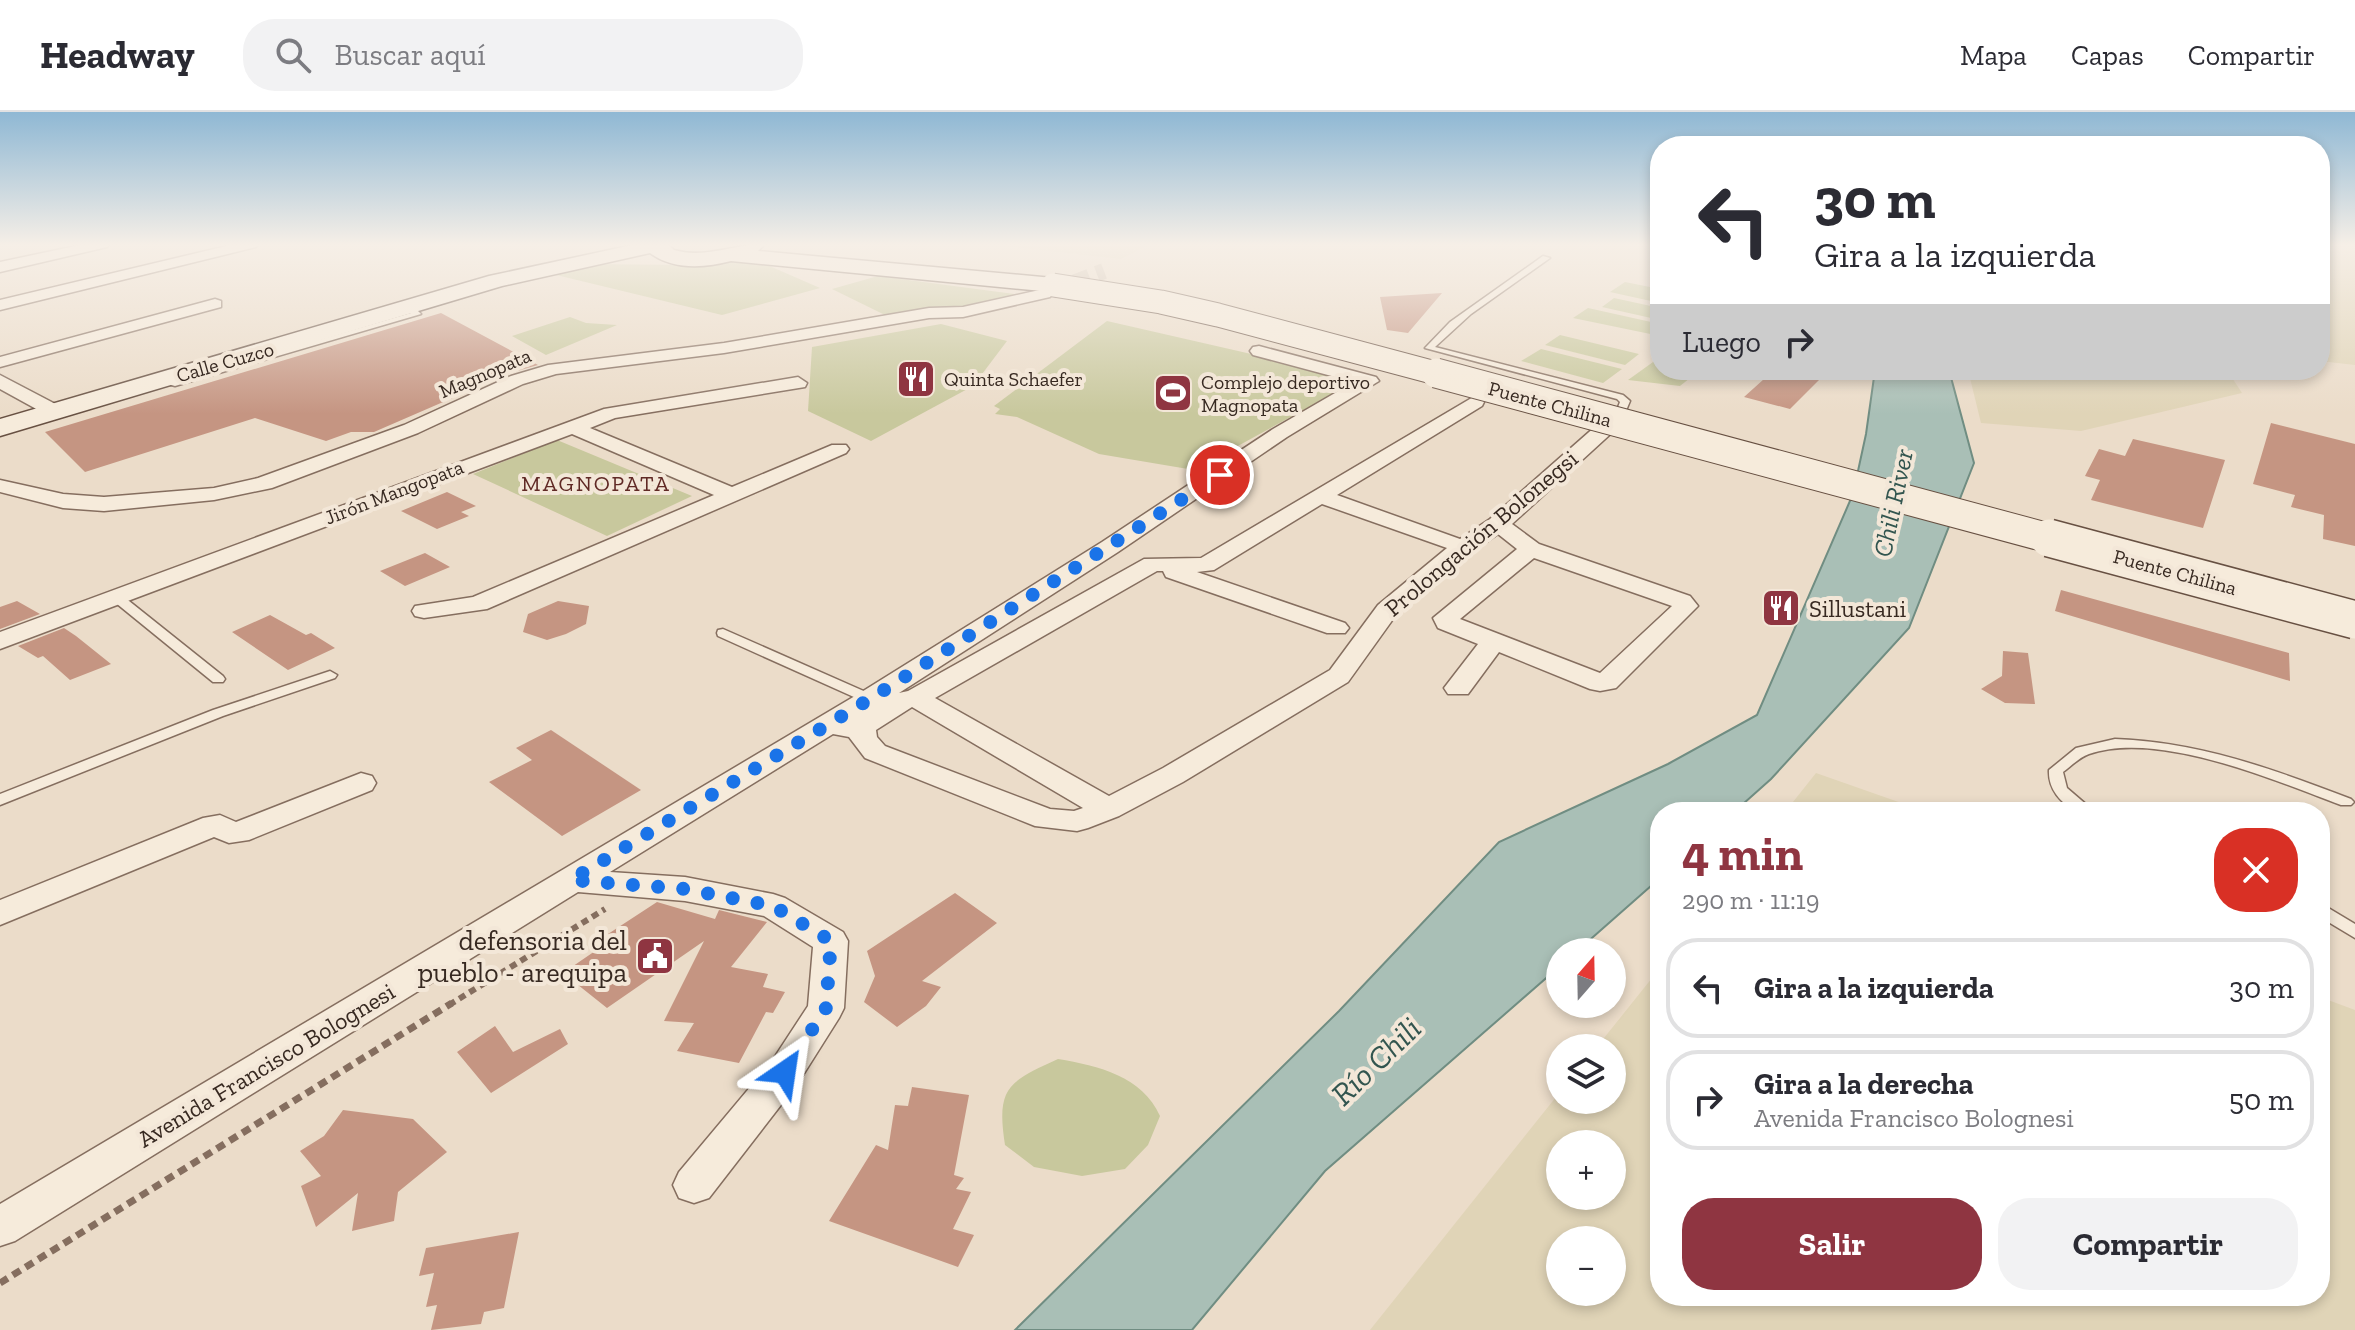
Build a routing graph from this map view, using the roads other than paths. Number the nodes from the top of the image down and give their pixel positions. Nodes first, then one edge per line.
1 (433, 301) edge
2 (1002, 301) edge
3 (1154, 301) edge
4 (1222, 301) edge
5 (1485, 301) edge
6 (215, 304) dead end
7 (1259, 351) dead end
8 (0, 362) edge
9 (0, 381) edge
10 (798, 383) dead end
11 (1475, 402) dead end
12 (56, 412) junction
13 (1620, 415) junction
14 (571, 427) junction
15 (0, 428) edge
16 (839, 449) dead end
17 (1781, 463) dead end
18 (2, 489) edge
19 (733, 495) junction
20 (1322, 497) junction
21 (1498, 524) junction
22 (1450, 542) dead end
23 (1531, 549) junction
24 (1152, 564) junction
25 (115, 596) junction
26 (2355, 596) edge
27 (424, 611) dead end
28 (2355, 620) edge
29 (1336, 628) dead end
30 (723, 633) dead end
31 (0, 641) edge
32 (1493, 642) junction
33 (330, 675) dead end
34 (218, 679) dead end
35 (1458, 688) dead end
36 (913, 698) junction
37 (866, 713) junction
38 (361, 783) dead end
39 (0, 800) edge
40 (2074, 802) edge
41 (2346, 802) dead end
42 (1108, 809) junction
43 (571, 880) junction
44 (0, 913) edge
45 (2330, 916) edge
46 (2355, 932) edge
47 (694, 1185) dead end
48 (0, 1227) edge

1 - 12 main road, Calle Cuzco
2 - 18 street, Magnopata
3 - 28 main road, Puente Chilina, bridge
4 - 26 main road, Puente Chilina
5 - 13 lane
6 - 8 street
7 - 37 street
9 - 12 street
10 - 14 street, Jirón Mangopata
11 - 20 street
12 - 15 main road, Calle Cuzco
13 - 17 lane
13 - 21 street, Prolongación Bolonegsi
14 - 19 street
14 - 25 street, Jirón Mangopata
16 - 19 street
19 - 27 street
20 - 22 street
20 - 24 street
21 - 23 street
21 - 42 street, Prolongación Bolonegsi
23 - 32 street
23 - 32 street
24 - 29 street
24 - 36 street
25 - 31 street, Jirón Mangopata
25 - 34 lane
30 - 37 lane
32 - 35 street
33 - 39 lane
36 - 37 street
36 - 42 street
37 - 42 street, Prolongación Bolonegsi
37 - 43 street, Avenida Francisco Bolognesi
38 - 44 street
40 - 41 lane
43 - 47 street
43 - 48 street, Avenida Francisco Bolognesi
45 - 46 lane

